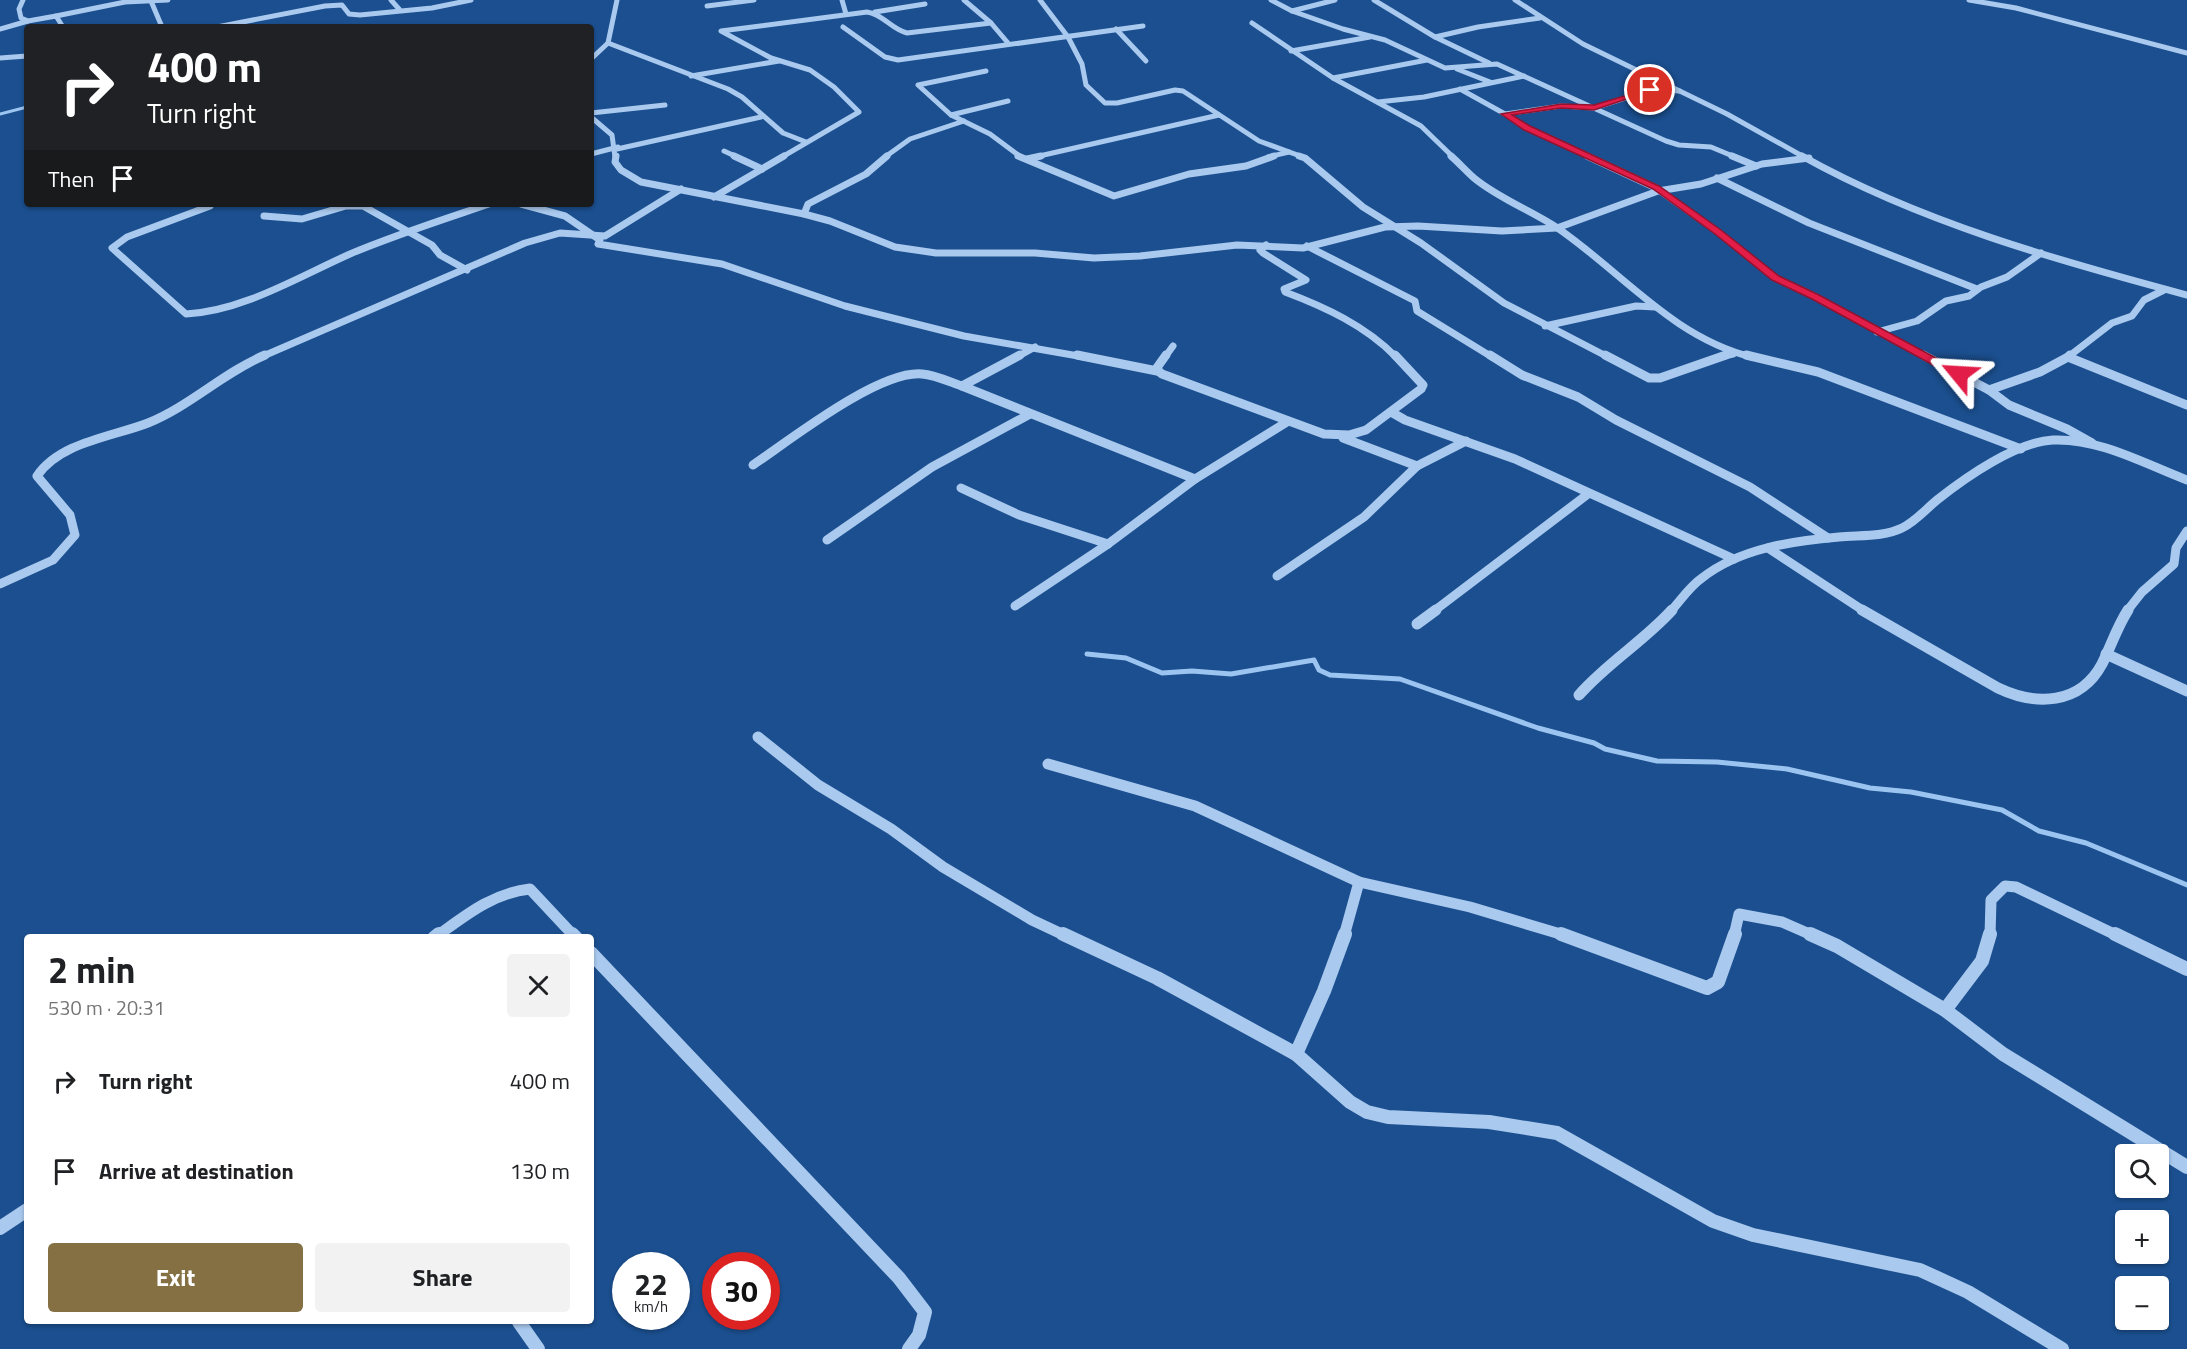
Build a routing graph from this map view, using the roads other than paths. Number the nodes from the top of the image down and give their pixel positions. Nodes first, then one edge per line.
1 (22, 0) edge
2 (135, 0) edge
3 (168, 0) edge
4 (337, 0) edge
5 (391, 0) edge
6 (471, 0) edge
7 (617, 0) edge
8 (754, 0) edge
9 (842, 0) edge
10 (964, 0) edge
11 (1040, 0) edge
12 (1271, 0) edge
13 (1335, 0) edge
14 (1374, 0) edge
15 (1515, 0) edge
16 (1969, 0) edge
17 (151, 1) edge
18 (925, 4) dead end
19 (342, 5) junction
20 (706, 6) dead end
21 (399, 9) junction
22 (1292, 11) junction
23 (875, 12) junction
24 (846, 14) junction
25 (56, 16) junction
26 (1540, 18) junction
27 (28, 21) junction
28 (991, 23) junction
29 (1252, 23) dead end
30 (61, 24) edge
31 (159, 24) edge
32 (234, 24) edge
33 (1143, 26) dead end
34 (843, 27) dead end
35 (0, 29) edge
36 (1116, 29) junction
37 (1372, 36) junction
38 (1435, 36) junction
39 (1068, 37) junction
40 (608, 43) junction
41 (1008, 43) junction
42 (1291, 51) junction
43 (2187, 53) edge
44 (24, 56) edge
45 (594, 56) edge
46 (0, 58) edge
47 (1428, 59) junction
48 (780, 61) junction
49 (1146, 61) dead end
50 (1489, 63) junction
51 (1457, 69) junction
52 (986, 71) dead end
53 (691, 76) junction
54 (1524, 76) junction
55 (1333, 78) junction
56 (1490, 82) junction
57 (1460, 89) junction
58 (1680, 91) junction
59 (1008, 101) dead end
60 (1378, 102) junction
61 (664, 105) dead end
62 (1594, 108) junction
63 (1505, 114) junction
64 (594, 115) edge
65 (951, 115) junction
66 (1219, 115) junction
67 (761, 117) junction
68 (594, 118) edge
69 (964, 121) junction
70 (806, 142) junction
71 (618, 148) junction
72 (724, 151) dead end
73 (1293, 152) junction
74 (594, 153) edge
75 (1809, 158) junction
76 (1027, 159) junction
77 (1756, 166) junction
78 (762, 169) junction
79 (1717, 178) junction
80 (681, 189) junction
81 (1661, 191) junction
82 (714, 197) junction
83 (207, 207) edge
84 (343, 207) edge
85 (365, 207) edge
86 (480, 207) edge
87 (532, 207) edge
88 (804, 214) junction
89 (264, 216) dead end
90 (1395, 227) junction
91 (1557, 228) junction
92 (407, 232) junction
93 (590, 235) junction
94 (602, 238) junction
95 (1266, 245) junction
96 (1307, 246) junction
97 (2041, 253) junction
98 (467, 270) junction
99 (1977, 290) junction
100 (2164, 290) junction
101 (2187, 296) edge
102 (1655, 307) junction
103 (1545, 326) junction
104 (1877, 332) junction
105 (1173, 346) dead end
106 (1035, 347) junction
107 (1736, 353) junction
108 (2068, 357) junction
109 (1157, 371) junction
110 (962, 386) junction
111 (1989, 390) junction
112 (2187, 405) edge
113 (1391, 412) junction
114 (1030, 414) junction
115 (1287, 423) junction
116 (1342, 438) junction
117 (1466, 441) junction
118 (2092, 443) junction
119 (2021, 449) junction
120 (753, 465) dead end
121 (1417, 466) junction
122 (1195, 479) junction
123 (2187, 480) edge
124 (961, 488) dead end
125 (1588, 494) junction
126 (2187, 531) edge
127 (1828, 538) junction
128 (827, 540) dead end
129 (1108, 544) junction
130 (1768, 548) junction
131 (1734, 559) junction
132 (1277, 576) dead end
133 (0, 584) edge
134 (1015, 606) dead end
135 (1417, 624) dead end
136 (2106, 654) junction
137 (2187, 691) edge
138 (1579, 694) dead end
139 (758, 737) dead end
140 (1048, 764) dead end
141 (1359, 882) junction
142 (440, 934) edge
143 (572, 934) edge
144 (594, 956) edge
145 (2187, 969) edge
146 (1945, 1010) junction
147 (1296, 1054) junction
148 (2187, 1167) edge
149 (24, 1212) edge
150 (0, 1228) edge
151 (520, 1324) edge
152 (538, 1349) edge
153 (909, 1349) edge
154 (2062, 1349) edge

1 - 27 street
2 - 17 street
2 - 25 street
3 - 17 street
4 - 19 street
5 - 21 street
6 - 21 street
7 - 40 street
8 - 20 street
9 - 24 street
10 - 28 street
11 - 39 street
12 - 22 street
13 - 22 street
14 - 38 street
15 - 26 street
16 - 43 street
17 - 31 street
18 - 23 street
19 - 21 street
19 - 32 street
22 - 37 street
23 - 24 street
23 - 28 street
24 - 48 street
25 - 27 street
25 - 30 street
26 - 38 street
26 - 58 street
27 - 35 street
28 - 41 street
29 - 42 street
33 - 36 street
34 - 41 street
36 - 39 street
36 - 49 street
37 - 42 street
37 - 47 street
38 - 50 street
39 - 41 street
39 - 66 street
40 - 45 street
40 - 53 street
42 - 55 street
44 - 46 street
47 - 51 street
47 - 55 street
48 - 53 street
48 - 70 street
50 - 51 street
50 - 54 street
51 - 56 street
52 - 65 street
53 - 67 street
54 - 56 street
54 - 62 street
55 - 60 street
56 - 57 street
57 - 60 street
57 - 63 street
58 - 62 street
58 - 75 street
59 - 65 street
60 - 91 street
61 - 64 street
62 - 63 street
62 - 77 street
63 - 81 street
65 - 69 street
66 - 73 street
66 - 76 street
67 - 70 street
67 - 71 street
68 - 71 street
69 - 76 street
69 - 88 street
70 - 78 street
71 - 74 street
71 - 80 street
72 - 78 street
73 - 76 street
73 - 90 street
75 - 77 street
75 - 97 street
77 - 79 street
78 - 82 street
79 - 81 street
79 - 99 street
80 - 82 street
80 - 94 street
81 - 91 street
81 - 104 street
82 - 88 street
83 - 92 street
84 - 89 street
85 - 92 street
86 - 92 street
87 - 93 street
88 - 95 street
90 - 91 street
90 - 96 street
90 - 103 street
91 - 102 street
92 - 98 street
93 - 94 street
93 - 98 street
94 - 106 street
95 - 96 street
95 - 113 street
96 - 127 street
97 - 99 street
97 - 100 street
98 - 133 street
99 - 104 street
100 - 101 street
100 - 108 street
102 - 103 street
102 - 107 street
103 - 107 street
104 - 111 street
105 - 109 street
106 - 109 street
106 - 110 street
107 - 119 street
108 - 111 street
108 - 112 street
109 - 115 street
110 - 114 street
110 - 120 street
111 - 118 street
113 - 116 street
113 - 117 street
114 - 122 street
114 - 128 street
115 - 116 street
115 - 122 street
116 - 121 street
117 - 121 street
117 - 125 street
118 - 119 street
118 - 123 street
119 - 127 street
121 - 132 street
122 - 129 street
124 - 129 street
125 - 131 street
125 - 135 street
126 - 136 street
127 - 130 street
129 - 134 street
130 - 131 street
130 - 136 street
131 - 138 street
136 - 137 street
139 - 147 street
140 - 141 street
141 - 146 street
141 - 147 street
142 - 143 street
144 - 153 street
145 - 146 street
146 - 148 street
147 - 154 street
149 - 150 street
151 - 152 street

